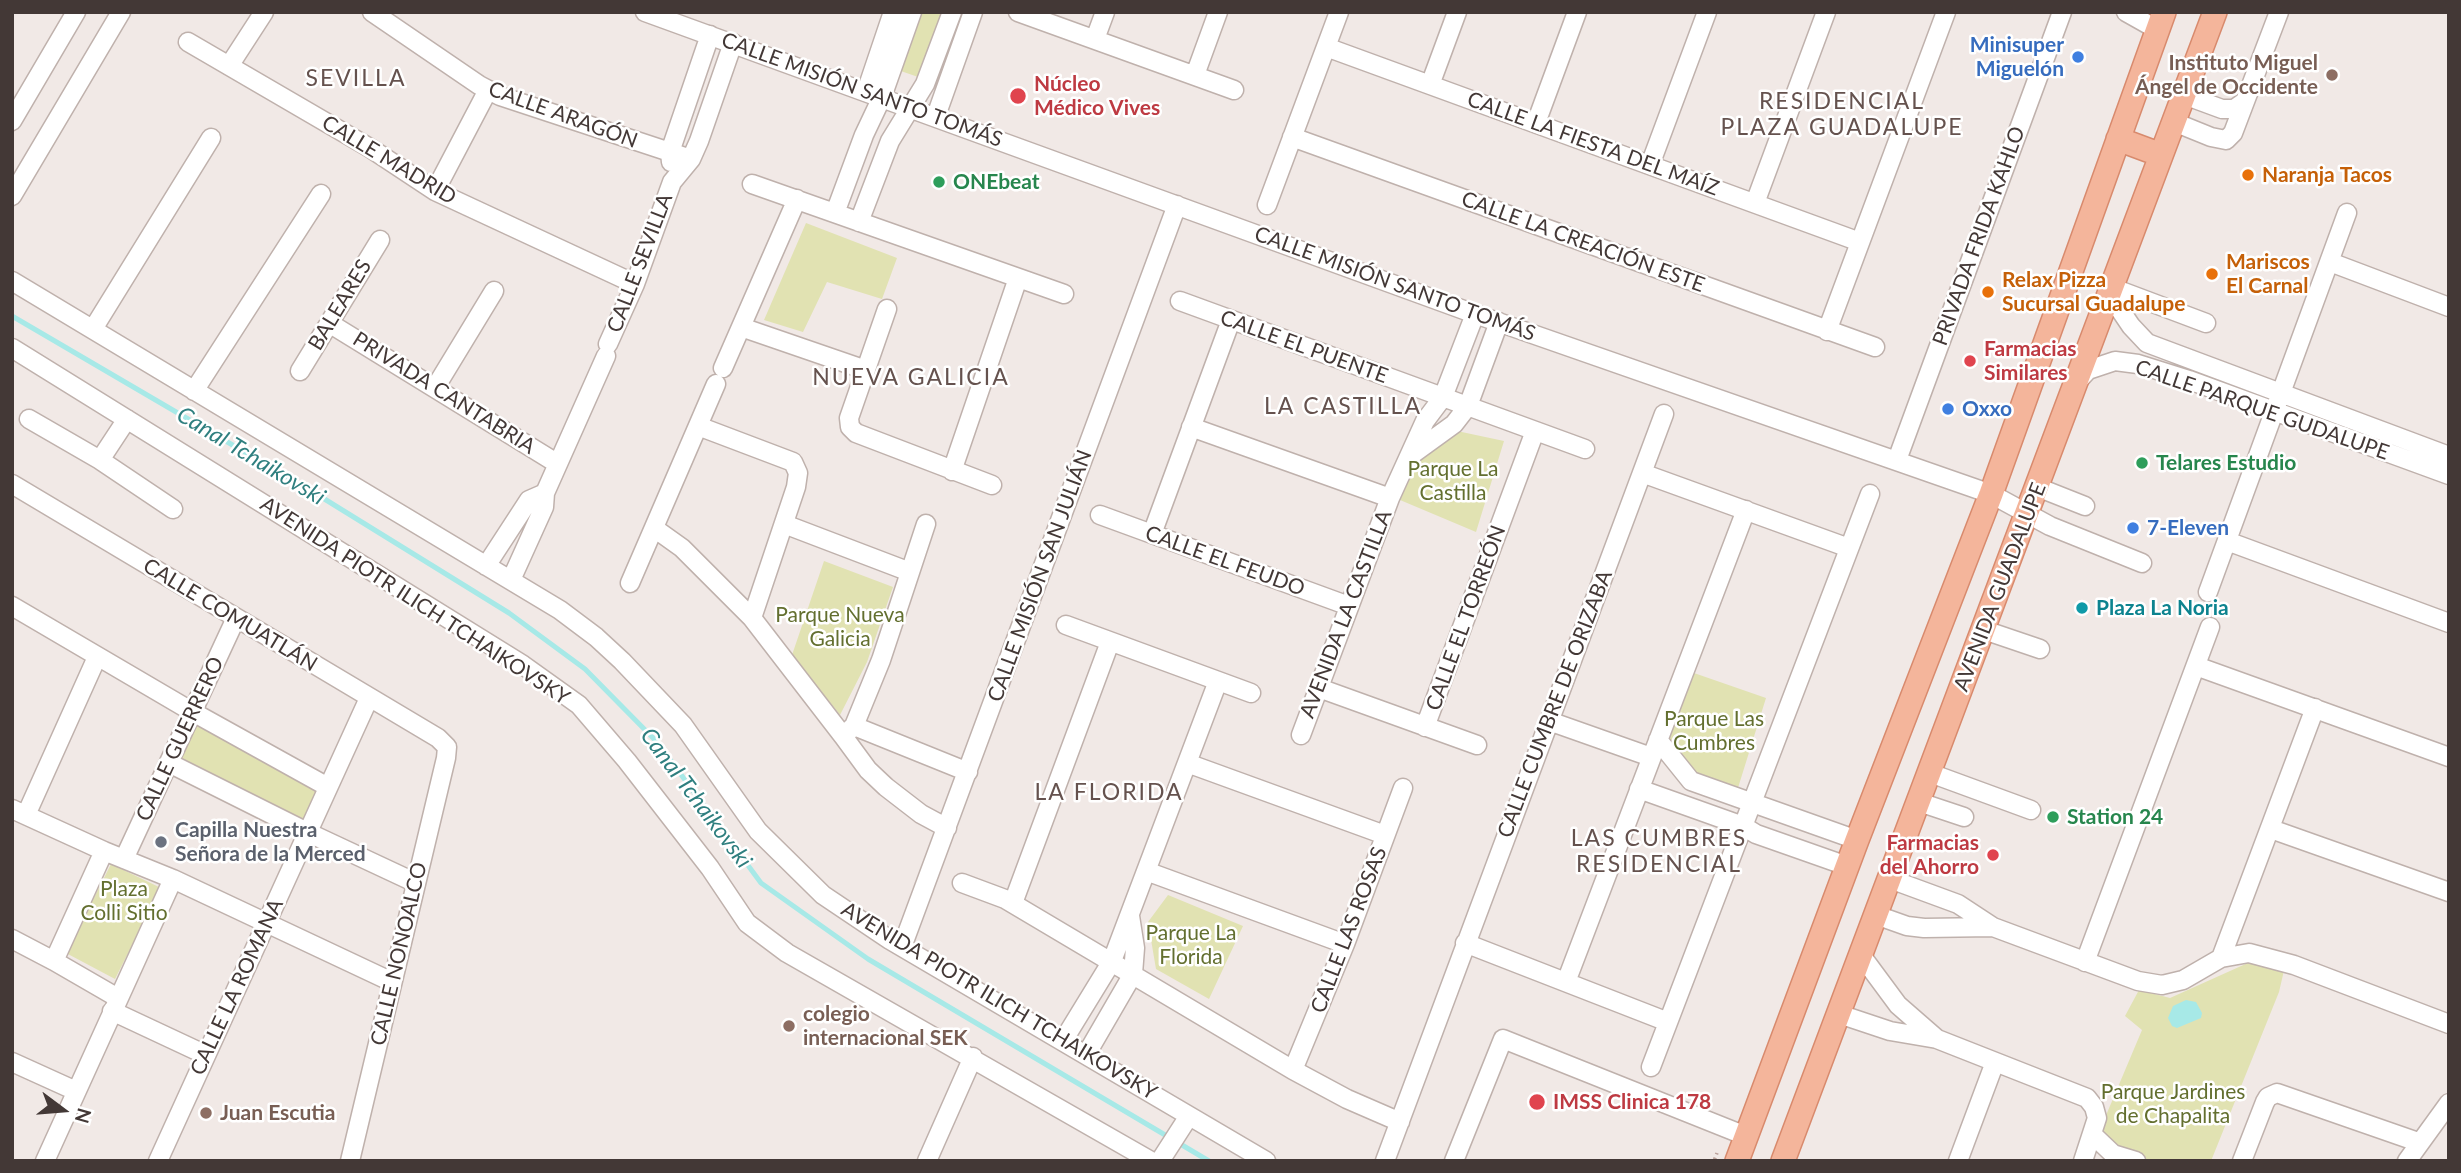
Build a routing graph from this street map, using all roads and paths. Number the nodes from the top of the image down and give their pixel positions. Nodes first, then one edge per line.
1 (76, 12) edge
2 (121, 12) edge
3 (264, 12) edge
4 (372, 12) edge
5 (645, 12) edge
6 (893, 12) edge
7 (912, 12) edge
8 (952, 12) edge
9 (973, 12) edge
10 (1018, 12) edge
11 (1105, 12) edge
12 (1218, 12) edge
13 (1339, 12) edge
14 (1457, 12) edge
15 (1577, 12) edge
16 (1707, 12) edge
17 (1826, 12) edge
18 (1946, 12) edge
19 (2062, 12) edge
20 (2126, 12) edge
21 (2215, 12) edge
22 (2279, 12) edge
23 (2161, 21) edge
24 (710, 35) junction
25 (1095, 39) junction
26 (188, 42) dead end
27 (733, 43) junction
28 (1326, 47) junction
29 (229, 66) junction
30 (1195, 75) junction
31 (1430, 85) junction
32 (488, 90) junction
33 (1234, 90) dead end
34 (874, 94) junction
35 (2184, 95) junction
36 (2245, 103) junction
37 (911, 108) junction
38 (936, 117) junction
39 (12, 121) edge
40 (2174, 122) junction
41 (1536, 123) junction
42 (1292, 137) junction
43 (211, 138) dead end
44 (2118, 139) junction
45 (670, 152) junction
46 (2161, 155) junction
47 (691, 159) junction
48 (1650, 164) junction
49 (672, 182) junction
50 (752, 184) dead end
51 (435, 191) junction
52 (321, 194) dead end
53 (12, 196) edge
54 (797, 199) junction
55 (1755, 203) junction
56 (1177, 205) junction
57 (1267, 205) dead end
58 (835, 213) junction
59 (2347, 213) dead end
60 (859, 222) junction
61 (380, 240) dead end
62 (1860, 242) junction
63 (2330, 262) junction
64 (1018, 278) junction
65 (12, 281) edge
66 (635, 284) junction
67 (494, 291) dead end
68 (2112, 291) junction
69 (1064, 294) dead end
70 (1180, 301) dead end
71 (2449, 307) edge
72 (887, 309) dead end
73 (1475, 314) junction
74 (1231, 320) junction
75 (1499, 322) junction
76 (329, 323) junction
77 (2206, 323) dead end
78 (741, 327) junction
79 (93, 329) junction
80 (1827, 331) junction
81 (2147, 343) junction
82 (1875, 347) dead end
83 (12, 348) edge
84 (2195, 360) junction
85 (2138, 364) junction
86 (866, 369) junction
87 (300, 371) dead end
88 (2189, 380) junction
89 (2078, 381) junction
90 (435, 388) junction
91 (194, 391) junction
92 (2282, 392) junction
93 (1443, 397) junction
94 (1468, 406) junction
95 (2274, 412) junction
96 (1664, 414) dead end
97 (29, 419) dead end
98 (127, 419) junction
99 (698, 426) junction
100 (1191, 427) junction
101 (1535, 431) junction
102 (1585, 449) dead end
103 (1411, 455) junction
104 (2449, 456) edge
105 (100, 460) junction
106 (1897, 460) junction
107 (558, 464) junction
108 (952, 471) junction
109 (1642, 472) junction
110 (2449, 475) edge
111 (12, 484) edge
112 (992, 485) dead end
113 (2037, 487) junction
114 (545, 493) junction
115 (1870, 494) dead end
116 (1991, 494) junction
117 (1390, 498) junction
118 (2085, 506) dead end
119 (173, 509) dead end
120 (1745, 510) junction
121 (2027, 514) junction
122 (1100, 516) dead end
123 (784, 524) junction
124 (926, 524) dead end
125 (653, 528) junction
126 (1152, 534) junction
127 (2227, 541) junction
128 (1849, 548) junction
129 (2142, 563) dead end
130 (486, 566) junction
131 (910, 572) junction
132 (510, 580) junction
133 (630, 583) dead end
134 (2208, 592) dead end
135 (12, 606) edge
136 (1349, 606) junction
137 (236, 618) junction
138 (752, 618) junction
139 (2449, 623) edge
140 (1066, 625) dead end
141 (2210, 628) dead end
142 (1984, 630) junction
143 (1110, 642) junction
144 (2040, 649) dead end
145 (97, 657) junction
146 (2196, 666) junction
147 (1218, 681) junction
148 (1319, 688) junction
149 (1251, 693) dead end
150 (369, 698) junction
151 (2315, 708) junction
152 (191, 711) junction
153 (1549, 721) junction
154 (1425, 727) junction
155 (849, 731) junction
156 (1301, 735) dead end
157 (1477, 745) dead end
158 (447, 747) joint
159 (1655, 749) junction
160 (2449, 757) edge
161 (169, 763) junction
162 (1187, 763) junction
163 (968, 772) junction
164 (1930, 773) junction
165 (1691, 781) junction
166 (328, 787) junction
167 (1403, 788) dead end
168 (1639, 789) junction
169 (1752, 802) junction
170 (1919, 802) junction
171 (1682, 805) junction
172 (2031, 810) dead end
173 (19, 812) edge
174 (1964, 817) dead end
175 (1743, 825) junction
176 (947, 828) junction
177 (2271, 829) junction
178 (307, 832) junction
179 (1385, 835) junction
180 (1857, 840) junction
181 (104, 851) junction
182 (124, 859) junction
183 (1847, 866) junction
184 (1146, 871) junction
185 (173, 879) junction
186 (1890, 879) junction
187 (416, 883) junction
188 (962, 883) dead end
189 (2449, 892) edge
190 (1013, 903) junction
191 (1876, 915) junction
192 (1129, 916) junction
193 (266, 925) junction
194 (1993, 927) junction
195 (12, 939) edge
196 (1465, 943) junction
197 (1345, 944) junction
198 (902, 947) junction
199 (1861, 955) junction
200 (2221, 958) junction
201 (1112, 961) junction
202 (2085, 962) junction
203 (60, 964) junction
204 (1133, 974) junction
205 (392, 982) junction
206 (1566, 982) junction
207 (115, 1005) junction
208 (1839, 1014) junction
209 (1668, 1022) junction
210 (2449, 1024) edge
211 (1937, 1039) junction
212 (1063, 1041) junction
213 (206, 1055) junction
214 (1086, 1055) junction
215 (973, 1058) junction
216 (12, 1062) edge
217 (1995, 1062) junction
218 (1651, 1067) dead end
219 (1293, 1070) junction
220 (76, 1091) junction
221 (2449, 1103) edge
222 (1185, 1122) junction
223 (1400, 1122) junction
224 (2092, 1134) junction
225 (1746, 1136) junction
226 (2418, 1142) junction
227 (1164, 1154) edge
228 (45, 1161) edge
229 (158, 1161) edge
230 (350, 1161) edge
231 (927, 1161) edge
232 (1151, 1161) edge
233 (1266, 1161) edge
234 (1385, 1161) edge
235 (1454, 1161) edge
236 (1737, 1161) edge
237 (1783, 1161) edge
238 (1958, 1161) edge
239 (2083, 1161) edge
240 (2136, 1161) edge
241 (2242, 1161) edge
242 (2407, 1161) edge

1 - 39 street
2 - 53 street
3 - 29 street
4 - 32 street, CALLE ARAGÓN
5 - 24 street, CALLE MISIÓN SANTO TOMÁS
6 - 34 street
7 - 34 street
8 - 37 street
9 - 38 street
10 - 25 street
11 - 25 street
12 - 30 street
13 - 28 street
14 - 31 street
15 - 41 street
16 - 48 street
17 - 55 street
18 - 62 street
19 - 106 street, PRIVADA FRIDA KAHLO
20 - 23 street
21 - 35 main road, AVENIDA GUADALUPE
22 - 36 street
23 - 44 main road, AVENIDA GUADALUPE
24 - 27 street, CALLE MISIÓN SANTO TOMÁS
24 - 45 street, CALLE SEVILLA
25 - 30 street
26 - 29 street, CALLE MADRID
27 - 34 street, CALLE MISIÓN SANTO TOMÁS
27 - 47 street, CALLE SEVILLA
28 - 31 street, CALLE LA FIESTA DEL MAÍZ
28 - 42 street
29 - 51 street, CALLE MADRID
30 - 33 street
31 - 41 street, CALLE LA FIESTA DEL MAÍZ
32 - 45 street, CALLE ARAGÓN
32 - 51 street
34 - 37 street, CALLE MISIÓN SANTO TOMÁS
34 - 58 street
35 - 36 street
35 - 40 main road, AVENIDA GUADALUPE
36 - 40 street
37 - 38 street, CALLE MISIÓN SANTO TOMÁS
37 - 60 street
38 - 56 street, CALLE MISIÓN SANTO TOMÁS
40 - 46 main road, AVENIDA GUADALUPE
41 - 48 street, CALLE LA FIESTA DEL MAÍZ
42 - 57 street
42 - 80 street, CALLE LA CREACIÓN ESTE
43 - 79 street
44 - 46 main road
44 - 116 main road, AVENIDA GUADALUPE
45 - 47 street, CALLE ARAGÓN
45 - 49 street, CALLE SEVILLA
46 - 68 main road, AVENIDA GUADALUPE
47 - 49 street, CALLE SEVILLA
48 - 55 street, CALLE LA FIESTA DEL MAÍZ
49 - 66 street, CALLE SEVILLA
50 - 54 street
51 - 66 street, CALLE MADRID
52 - 91 street
54 - 58 street
54 - 78 street
55 - 62 street, CALLE LA FIESTA DEL MAÍZ
56 - 73 street, CALLE MISIÓN SANTO TOMÁS
56 - 163 street, CALLE MISIÓN SAN JULIÁN
58 - 60 street
59 - 63 street
60 - 64 street
61 - 76 street, BALEARES
62 - 80 street
63 - 71 street
63 - 92 street
64 - 69 street
64 - 108 street
65 - 79 street, AVENIDA PIOTR ILICH TCHAIKOVSKY
66 - 107 street, CALLE SEVILLA
67 - 90 street
68 - 77 street
68 - 81 street, CALLE PARQUE GUDALUPE
68 - 89 main road, AVENIDA GUADALUPE
70 - 74 street, CALLE EL PUENTE
72 - 86 street
73 - 75 street, CALLE MISIÓN SANTO TOMÁS
73 - 93 street, AVENIDA LA CASTILLA
74 - 93 street, CALLE EL PUENTE
74 - 100 street
75 - 94 street, AVENIDA LA CASTILLA
75 - 106 street, CALLE MISIÓN SANTO TOMÁS
76 - 87 street, BALEARES
76 - 90 street, PRIVADA CANTABRIA
78 - 86 street
78 - 99 street
79 - 91 street, AVENIDA PIOTR ILICH TCHAIKOVSKY
80 - 82 street, CALLE LA CREACIÓN ESTE
81 - 84 street, CALLE PARQUE GUDALUPE
81 - 85 street
83 - 98 street, AVENIDA PIOTR ILICH TCHAIKOVSKY
84 - 88 street
84 - 92 street, CALLE PARQUE GUDALUPE
85 - 88 street, CALLE PARQUE GUDALUPE
85 - 89 street, CALLE PARQUE GUDALUPE
86 - 108 street
88 - 95 street, CALLE PARQUE GUDALUPE
89 - 113 main road, AVENIDA GUADALUPE
90 - 107 street, PRIVADA CANTABRIA
91 - 130 street, AVENIDA PIOTR ILICH TCHAIKOVSKY
92 - 95 street
92 - 104 street, CALLE PARQUE GUDALUPE
93 - 94 street, CALLE EL PUENTE
93 - 103 street, AVENIDA LA CASTILLA
94 - 101 street, CALLE EL PUENTE
94 - 103 street, AVENIDA LA CASTILLA
95 - 110 street, CALLE PARQUE GUDALUPE
95 - 127 street
96 - 109 street, CALLE CUMBRE DE ORIZABA
97 - 105 street
98 - 105 street
98 - 215 street, AVENIDA PIOTR ILICH TCHAIKOVSKY
99 - 123 street
99 - 125 street
100 - 117 street
100 - 126 street
101 - 102 street, CALLE EL PUENTE
101 - 154 street, CALLE EL TORREÓN
103 - 117 street, AVENIDA LA CASTILLA
105 - 119 street
106 - 116 street, CALLE MISIÓN SANTO TOMÁS
107 - 114 street, CALLE SEVILLA
108 - 112 street
109 - 120 street
109 - 153 street, CALLE CUMBRE DE ORIZABA
111 - 137 street, CALLE COMUATLÁN
113 - 118 street
113 - 121 main road, AVENIDA GUADALUPE
114 - 130 street, CALLE SEVILLA
114 - 132 street, CALLE SEVILLA
115 - 128 street
116 - 121 street, CALLE MISIÓN SANTO TOMÁS
116 - 180 main road, AVENIDA GUADALUPE
117 - 136 street, AVENIDA LA CASTILLA
120 - 128 street
120 - 159 street
121 - 129 street, CALLE MISIÓN SANTO TOMÁS
121 - 142 main road, AVENIDA GUADALUPE
122 - 126 street, CALLE EL FEUDO
123 - 131 street
123 - 138 street
124 - 131 street
125 - 133 street
125 - 138 street
126 - 136 street, CALLE EL FEUDO
127 - 134 street
127 - 139 street
128 - 169 street
130 - 132 street, AVENIDA PIOTR ILICH TCHAIKOVSKY
131 - 155 street
132 - 198 street, AVENIDA PIOTR ILICH TCHAIKOVSKY
135 - 145 street
136 - 148 street, AVENIDA LA CASTILLA
137 - 150 street, CALLE COMUATLÁN
137 - 152 street, CALLE GUERRERO
138 - 155 street
140 - 143 street
141 - 146 street
142 - 144 street
142 - 164 main road, AVENIDA GUADALUPE
143 - 147 street
143 - 190 street
145 - 152 street
145 - 173 street
146 - 151 street
146 - 202 street
147 - 149 street
147 - 162 street
148 - 154 street
148 - 156 street, AVENIDA LA CASTILLA
150 - 158 street, CALLE COMUATLÁN
150 - 166 street, CALLE LA ROMANA
151 - 160 street
151 - 177 street
152 - 161 street, CALLE GUERRERO
152 - 166 street
153 - 159 street
153 - 196 street, CALLE CUMBRE DE ORIZABA
154 - 157 street
155 - 163 street
155 - 176 street
158 - 187 street, CALLE NONOALCO
159 - 165 street
159 - 168 street
161 - 178 street
161 - 182 street, CALLE GUERRERO
162 - 179 street
162 - 184 street
163 - 176 street, CALLE MISIÓN SAN JULIÁN
164 - 170 main road, AVENIDA GUADALUPE
164 - 172 street
165 - 169 street
165 - 171 street
166 - 178 street, CALLE LA ROMANA
167 - 179 street, CALLE LAS ROSAS
168 - 171 street
168 - 206 street
169 - 175 street
169 - 180 street
170 - 174 street
170 - 186 main road, AVENIDA GUADALUPE
171 - 175 street
173 - 181 street
175 - 183 street
175 - 209 street
176 - 198 street, CALLE MISIÓN SAN JULIÁN
177 - 189 street
177 - 200 street
178 - 187 street
178 - 193 street, CALLE LA ROMANA
179 - 197 street, CALLE LAS ROSAS
180 - 183 main road, AVENIDA GUADALUPE
181 - 182 street
181 - 203 street
182 - 185 street
183 - 225 main road, AVENIDA GUADALUPE
184 - 192 street
184 - 197 street
185 - 193 street
185 - 207 street
186 - 191 main road, AVENIDA GUADALUPE
186 - 194 street
187 - 205 street, CALLE NONOALCO
188 - 190 street
190 - 201 street
191 - 194 street
191 - 199 main road, AVENIDA GUADALUPE
192 - 201 street
192 - 204 street
193 - 205 street
193 - 213 street, CALLE LA ROMANA
194 - 202 street
195 - 203 street
196 - 206 street
196 - 223 street, CALLE CUMBRE DE ORIZABA
197 - 219 street, CALLE LAS ROSAS
198 - 212 street, AVENIDA PIOTR ILICH TCHAIKOVSKY
199 - 208 main road, AVENIDA GUADALUPE
199 - 211 street
200 - 202 street
200 - 210 street
201 - 204 street
201 - 212 street
203 - 207 street
204 - 214 street
204 - 219 street
205 - 230 street, CALLE NONOALCO
206 - 209 street
207 - 213 street
207 - 220 street
208 - 211 street
208 - 237 main road, AVENIDA GUADALUPE
209 - 218 street
211 - 217 street
212 - 214 street, AVENIDA PIOTR ILICH TCHAIKOVSKY
213 - 229 street, CALLE LA ROMANA
214 - 222 street, AVENIDA PIOTR ILICH TCHAIKOVSKY
215 - 231 street
215 - 232 street, AVENIDA PIOTR ILICH TCHAIKOVSKY
216 - 220 street
217 - 224 street
217 - 238 street
219 - 223 street
220 - 228 street
221 - 226 street
222 - 227 street
222 - 233 street, AVENIDA PIOTR ILICH TCHAIKOVSKY
223 - 234 street, CALLE CUMBRE DE ORIZABA
224 - 239 street
224 - 240 street
225 - 235 street
225 - 236 main road, AVENIDA GUADALUPE
226 - 241 street
226 - 242 street

